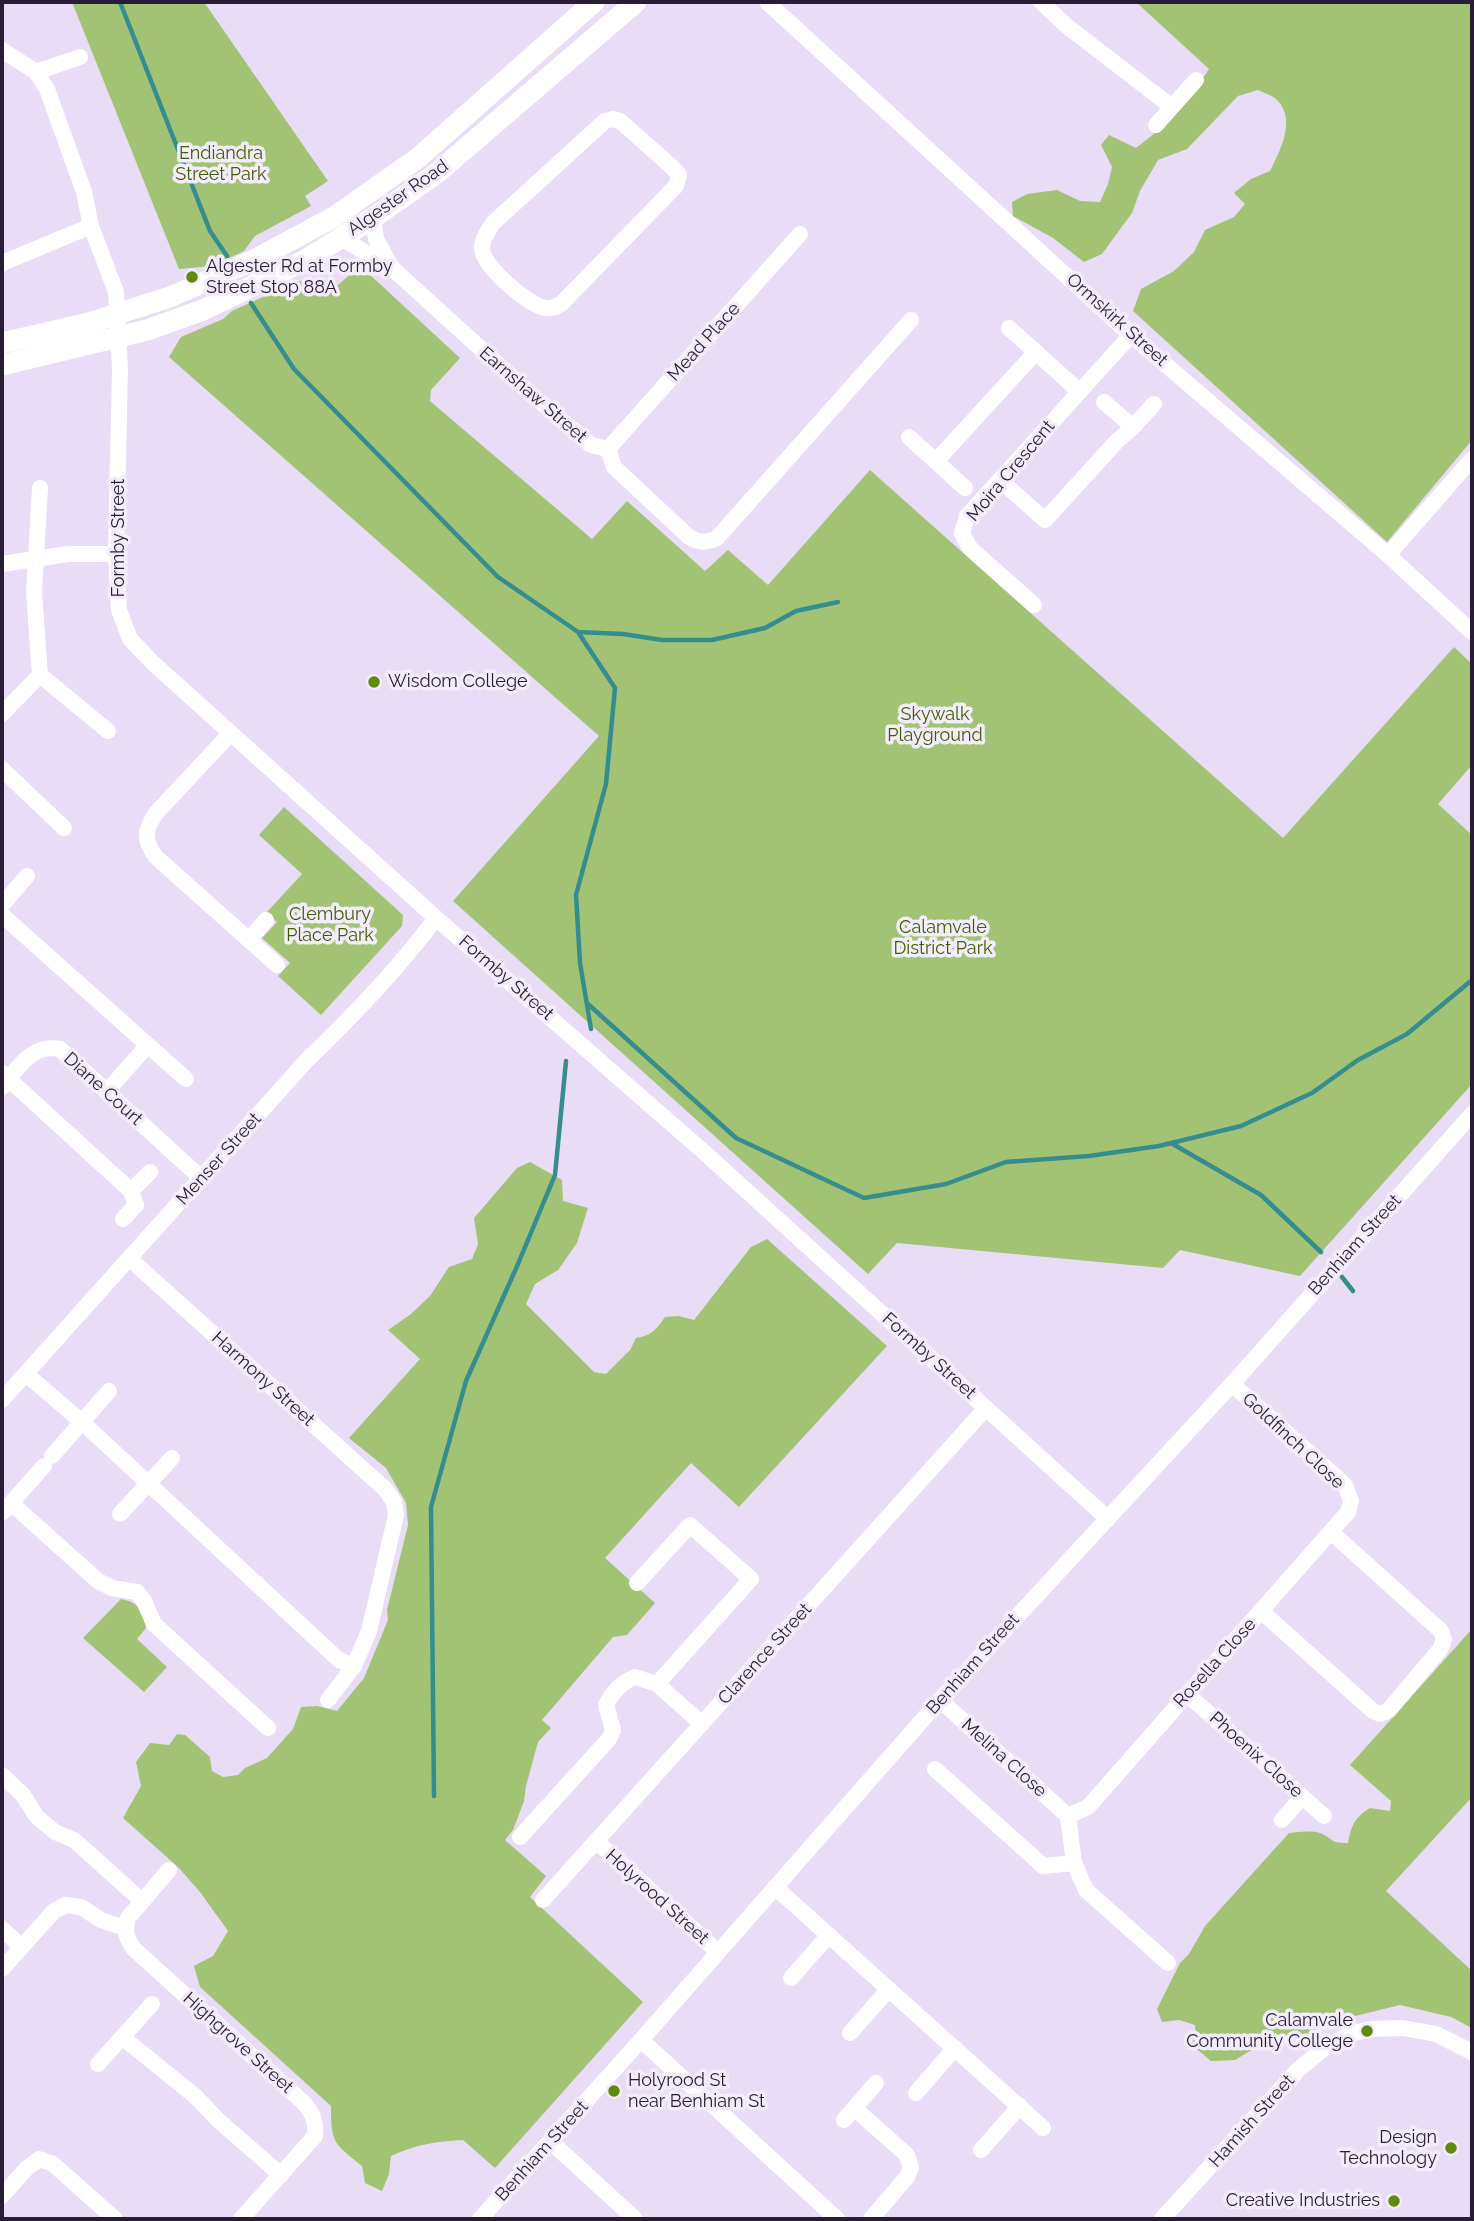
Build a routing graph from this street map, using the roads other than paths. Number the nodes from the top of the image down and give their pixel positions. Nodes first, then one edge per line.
1 (594, 2) edge
2 (605, 2) edge
3 (636, 2) edge
4 (767, 2) edge
5 (1041, 2) edge
6 (565, 27) junction
7 (2, 50) edge
8 (80, 57) dead end
9 (36, 72) junction
10 (1196, 80) dead end
11 (1172, 107) junction
12 (1156, 125) dead end
13 (373, 218) junction
14 (91, 226) junction
15 (800, 234) dead end
16 (341, 238) junction
17 (2, 263) edge
18 (391, 268) junction
19 (529, 302) joint
20 (118, 315) junction
21 (911, 320) dead end
22 (1009, 328) dead end
23 (1130, 335) junction
24 (118, 338) junction
25 (2, 343) edge
26 (1036, 352) junction
27 (2, 365) edge
28 (1079, 391) junction
29 (1104, 402) dead end
30 (1154, 404) dead end
31 (1133, 427) junction
32 (909, 437) dead end
33 (608, 449) junction
34 (1472, 458) edge
35 (936, 461) junction
36 (1000, 480) junction
37 (40, 488) dead end
38 (965, 488) dead end
39 (116, 554) junction
40 (1388, 555) junction
41 (37, 559) junction
42 (2, 564) edge
43 (1034, 605) dead end
44 (1472, 632) edge
45 (40, 675) junction
46 (2, 714) edge
47 (108, 732) dead end
48 (231, 733) junction
49 (2, 769) edge
50 (64, 828) dead end
51 (27, 876) dead end
52 (2, 905) edge
53 (2, 915) edge
54 (436, 918) junction
55 (266, 920) dead end
56 (249, 940) junction
57 (277, 965) dead end
58 (148, 1045) junction
59 (186, 1079) dead end
60 (4, 1080) edge
61 (107, 1091) junction
62 (1472, 1114) edge
63 (150, 1172) dead end
64 (201, 1178) junction
65 (131, 1191) junction
66 (123, 1219) dead end
67 (130, 1259) junction
68 (26, 1374) junction
69 (1232, 1384) junction
70 (109, 1391) dead end
71 (2, 1400) edge
72 (986, 1408) junction
73 (83, 1423) junction
74 (172, 1458) dead end
75 (149, 1483) junction
76 (1351, 1501) joint
77 (6, 1508) edge
78 (120, 1514) dead end
79 (1108, 1519) junction
80 (1331, 1532) junction
81 (637, 1583) dead end
82 (1261, 1611) junction
83 (354, 1666) junction
84 (657, 1684) junction
85 (1187, 1694) junction
86 (328, 1700) dead end
87 (940, 1700) junction
88 (702, 1724) junction
89 (268, 1728) dead end
90 (935, 1769) dead end
91 (2, 1776) edge
92 (1302, 1797) junction
93 (1068, 1815) junction
94 (1324, 1816) dead end
95 (1282, 1820) dead end
96 (520, 1837) dead end
97 (596, 1841) junction
98 (1074, 1863) junction
99 (169, 1870) dead end
100 (775, 1887) junction
101 (543, 1900) dead end
102 (142, 1901) junction
103 (125, 1928) junction
104 (2, 1929) edge
105 (829, 1935) junction
106 (22, 1947) junction
107 (718, 1952) junction
108 (1168, 1963) dead end
109 (2, 1969) edge
110 (791, 1978) dead end
111 (889, 1989) junction
112 (152, 2004) dead end
113 (850, 2033) dead end
114 (122, 2037) junction
115 (641, 2040) junction
116 (955, 2048) junction
117 (1472, 2052) edge
118 (97, 2064) dead end
119 (876, 2083) dead end
120 (916, 2093) dead end
121 (1020, 2106) junction
122 (1043, 2128) dead end
123 (551, 2142) junction
124 (981, 2150) dead end
125 (281, 2175) junction
126 (2, 2196) edge
127 (484, 2218) edge
128 (115, 2219) edge
129 (241, 2219) edge
130 (635, 2219) edge
131 (837, 2219) edge
132 (871, 2219) edge
133 (1161, 2219) edge

1 - 6 main road, Algester Road
2 - 6 street
3 - 13 main road, Algester Road
4 - 23 street, Ormskirk Street
5 - 11 street
6 - 20 main road, Algester Road
7 - 9 street
8 - 9 street
9 - 14 street, Formby Street
10 - 11 street
11 - 12 street
13 - 16 main road, Algester Road
13 - 18 street, Earnshaw Street
14 - 17 street
14 - 20 street, Formby Street
15 - 33 street, Mead Place
16 - 18 street
16 - 24 main road, Algester Road
18 - 33 street, Earnshaw Street
19 - 19 street
20 - 24 street, Formby Street
20 - 25 main road, Algester Road
21 - 33 street, Earnshaw Street
22 - 26 street
23 - 28 street, Moira Crescent
23 - 40 street, Ormskirk Street
24 - 27 main road, Algester Road
24 - 39 street, Formby Street
26 - 28 street
26 - 35 street
28 - 36 street, Moira Crescent
29 - 31 street
30 - 31 street
31 - 36 street
32 - 35 street
34 - 40 street
35 - 38 street
36 - 43 street, Moira Crescent
37 - 41 street
39 - 41 street
39 - 48 street, Formby Street
40 - 44 street, Ormskirk Street
41 - 42 street
41 - 45 street
45 - 46 street
45 - 47 street
48 - 54 street, Formby Street
48 - 56 street
49 - 50 street
51 - 52 street
53 - 58 street
54 - 64 street, Menser Street
54 - 72 street, Formby Street
55 - 56 street
56 - 57 street
58 - 59 street
58 - 61 street
60 - 61 street, Diane Court
60 - 65 street
61 - 64 street, Diane Court
62 - 69 street, Benhiam Street
63 - 65 street
64 - 67 street, Menser Street
65 - 66 street
67 - 68 street, Menser Street
67 - 83 street, Harmony Street
68 - 71 street, Menser Street
68 - 73 street
69 - 76 street, Goldfinch Close
69 - 79 street, Benhiam Street
70 - 73 street
72 - 79 street, Formby Street
72 - 88 street, Clarence Street
73 - 75 street
73 - 77 street
74 - 75 street
75 - 78 street
75 - 83 street
76 - 80 street, Rosella Close
77 - 89 street
79 - 87 street, Benhiam Street
80 - 82 street, Rosella Close
80 - 82 street
81 - 84 street
82 - 85 street, Rosella Close
83 - 86 street
84 - 88 street
84 - 96 street
85 - 92 street, Phoenix Close
85 - 93 street, Rosella Close
87 - 93 street, Melina Close
87 - 100 street, Benhiam Street
88 - 97 street, Clarence Street
90 - 98 street
91 - 102 street
92 - 94 street, Phoenix Close
92 - 95 street
93 - 98 street
97 - 101 street, Clarence Street
97 - 107 street, Holyrood Street
98 - 108 street
99 - 102 street
100 - 105 street
100 - 107 street, Benhiam Street
102 - 103 street
103 - 106 street
103 - 125 street, Highgrove Street
104 - 106 street
105 - 110 street
105 - 111 street
106 - 109 street
107 - 115 street, Benhiam Street
111 - 113 street
111 - 116 street
112 - 114 street
114 - 118 street
114 - 125 street
115 - 123 street, Benhiam Street
115 - 131 street
116 - 120 street
116 - 121 street
117 - 133 street, Hamish Street
119 - 132 street
121 - 122 street
121 - 124 street
123 - 127 street, Benhiam Street
123 - 130 street
125 - 129 street, Highgrove Street
126 - 128 street

